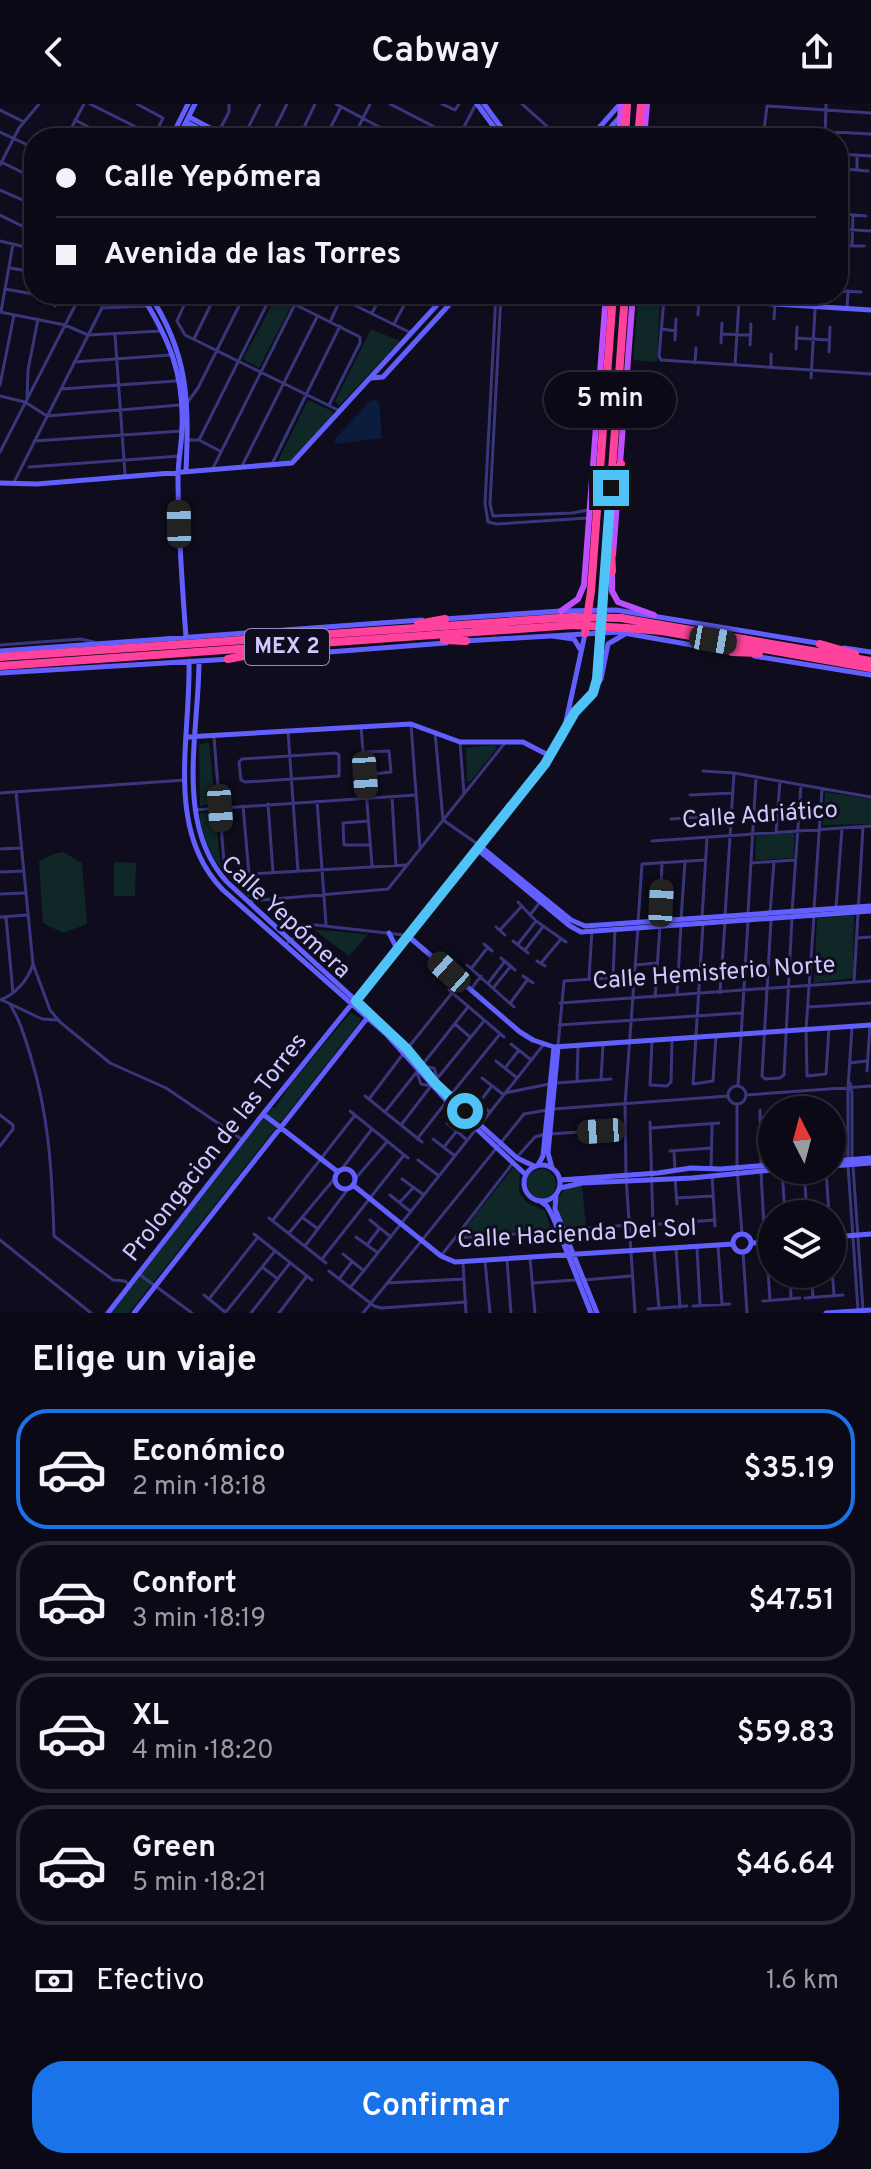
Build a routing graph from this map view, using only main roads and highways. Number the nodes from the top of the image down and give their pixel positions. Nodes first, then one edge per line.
1 (188, 104) edge
2 (195, 104) edge
3 (476, 104) edge
4 (484, 104) edge
5 (623, 104) edge
6 (644, 104) edge
7 (620, 118) junction
8 (187, 119) junction
9 (600, 126) edge
10 (176, 128) edge
11 (183, 128) edge
12 (203, 128) edge
13 (495, 128) edge
14 (502, 128) edge
15 (610, 128) edge
16 (620, 128) edge
17 (624, 128) edge
18 (642, 128) edge
19 (438, 304) edge
20 (450, 304) edge
21 (609, 304) edge
22 (612, 304) edge
23 (626, 304) edge
24 (627, 304) edge
25 (782, 304) edge
26 (152, 305) joint
27 (871, 310) edge
28 (629, 340) junction
29 (176, 354) junction
30 (620, 369) junction
31 (370, 378) junction
32 (606, 378) junction
33 (619, 381) junction
34 (605, 400) junction
35 (617, 403) junction
36 (185, 404) junction
37 (603, 421) junction
38 (595, 446) junction
39 (621, 464) junction
40 (178, 472) junction
41 (186, 472) junction
42 (0, 483) edge
43 (611, 488) junction
44 (592, 517) junction
45 (609, 525) junction
46 (612, 571) junction
47 (591, 591) junction
48 (603, 596) junction
49 (589, 609) junction
50 (602, 609) junction
51 (561, 611) junction
52 (618, 614) junction
53 (654, 615) junction
54 (445, 619) junction
55 (572, 622) junction
56 (623, 631) junction
57 (585, 633) junction
58 (600, 633) junction
59 (397, 634) junction
60 (543, 635) junction
61 (186, 637) junction
62 (466, 641) junction
63 (820, 644) junction
64 (291, 646) junction
65 (580, 651) junction
66 (0, 652) edge
67 (732, 652) junction
68 (871, 652) edge
69 (788, 654) junction
70 (228, 659) junction
71 (871, 660) edge
72 (189, 661) junction
73 (199, 661) junction
74 (0, 666) edge
75 (871, 668) edge
76 (0, 673) edge
77 (871, 675) edge
78 (595, 688) junction
79 (564, 732) junction
80 (186, 737) junction
81 (195, 737) junction
82 (550, 756) junction
83 (477, 846) junction
84 (871, 909) edge
85 (858, 910) junction
86 (814, 913) junction
87 (638, 926) junction
88 (592, 929) junction
89 (389, 933) road end
90 (408, 936) junction
91 (397, 949) junction
92 (354, 1003) junction
93 (368, 1016) junction
94 (870, 1025) edge
95 (556, 1045) junction
96 (263, 1114) junction
97 (280, 1129) junction
98 (548, 1134) junction
99 (516, 1160) junction
100 (871, 1161) edge
101 (846, 1162) edge
102 (536, 1166) junction
103 (552, 1168) junction
104 (758, 1168) edge
105 (712, 1172) junction
106 (338, 1173) junction
107 (525, 1174) junction
108 (675, 1174) junction
109 (626, 1178) junction
110 (560, 1180) junction
111 (352, 1185) junction
112 (560, 1188) junction
113 (556, 1195) junction
114 (540, 1201) junction
115 (561, 1230) junction
116 (871, 1234) edge
117 (846, 1236) edge
118 (751, 1243) junction
119 (758, 1243) edge
120 (733, 1244) junction
121 (571, 1255) junction
122 (580, 1280) junction
123 (871, 1310) edge
124 (860, 1312) edge
125 (108, 1313) edge
126 (134, 1313) edge
127 (591, 1313) edge
128 (597, 1313) edge
129 (826, 1313) edge

1 - 10 main road
2 - 8 main road
3 - 13 main road
4 - 14 main road
5 - 7 main road
5 - 9 main road
5 - 17 highway
6 - 18 highway
7 - 15 main road
7 - 16 main road
8 - 11 main road
8 - 12 main road
19 - 31 main road
20 - 31 main road
21 - 38 main road
22 - 32 highway
23 - 30 highway
24 - 28 main road
25 - 27 main road
26 - 29 main road
26 - 29 main road
28 - 30 highway
28 - 39 main road
29 - 36 main road
29 - 36 main road
30 - 33 highway
31 - 41 main road
32 - 33 highway
32 - 34 highway
33 - 35 highway
34 - 35 highway
34 - 37 highway
35 - 43 highway
36 - 40 main road
36 - 41 main road
37 - 38 highway
37 - 44 highway
38 - 44 main road
39 - 43 highway
39 - 46 main road
40 - 41 main road
40 - 42 main road
40 - 61 main road
43 - 45 highway
44 - 47 highway
44 - 51 main road
45 - 46 highway
45 - 48 highway
46 - 53 main road
47 - 48 highway
47 - 49 highway
48 - 50 highway
49 - 50 main road
49 - 55 main road
49 - 57 highway
50 - 52 main road
50 - 58 highway
51 - 54 main road
51 - 55 main road
52 - 53 main road
52 - 55 highway, MEX 2, bridge
52 - 56 main road
52 - 71 highway, MEX 2
53 - 63 main road
54 - 59 highway
54 - 61 main road
55 - 56 highway, MEX 2, bridge
55 - 57 main road
55 - 59 highway, MEX 2
55 - 60 main road
56 - 58 main road
56 - 67 main road
56 - 69 highway, MEX 2
56 - 78 main road
57 - 58 main road
57 - 65 main road
58 - 78 main road
59 - 62 highway
59 - 64 highway, MEX 2
59 - 66 highway, MEX 2
60 - 62 main road
60 - 65 main road
61 - 66 main road
62 - 70 main road
63 - 68 main road
63 - 71 highway
64 - 70 highway
64 - 74 highway, MEX 2
65 - 79 main road
67 - 69 highway
67 - 77 main road
69 - 75 highway, MEX 2
70 - 73 main road
72 - 73 main road
72 - 76 main road
72 - 80 main road, Calle Yepómera
73 - 81 main road, Calle Yepómera
78 - 79 main road
79 - 82 main road, Prolongacion de las Torres
80 - 81 main road
80 - 92 main road, Calle Yepómera
81 - 82 main road
81 - 92 main road, Calle Yepómera
82 - 83 main road, Prolongacion de las Torres
83 - 88 main road
83 - 88 main road
83 - 90 main road, Prolongacion de las Torres
84 - 85 main road
85 - 86 main road
85 - 86 main road
86 - 87 main road
87 - 88 main road
87 - 88 main road
89 - 91 main road
90 - 91 main road, Prolongacion de las Torres
90 - 95 main road
91 - 92 main road, Prolongacion de las Torres
92 - 93 main road, Calle Yepómera
92 - 96 main road, Prolongacion de las Torres
93 - 97 main road
93 - 99 main road, Calle Yepómera
94 - 95 main road
95 - 98 main road
96 - 97 main road
96 - 125 main road, Prolongacion de las Torres
97 - 106 main road
97 - 126 main road
98 - 102 main road
98 - 103 main road
99 - 102 main road, Calle Yepómera
99 - 107 main road, Calle Yepómera
100 - 101 main road
102 - 103 main road
102 - 107 main road
103 - 110 main road
104 - 105 main road
105 - 108 main road
105 - 108 main road
106 - 111 main road
106 - 111 main road
107 - 114 main road
108 - 109 main road
109 - 110 main road
109 - 112 main road
110 - 112 main road
111 - 121 main road, Calle Hacienda Del Sol
112 - 113 main road
113 - 114 main road
113 - 115 main road
114 - 115 main road
115 - 121 main road
116 - 117 main road
118 - 119 main road
118 - 120 main road
118 - 120 main road
120 - 121 main road, Calle Hacienda Del Sol
121 - 122 main road
122 - 127 main road
122 - 128 main road
123 - 124 main road
124 - 129 main road

